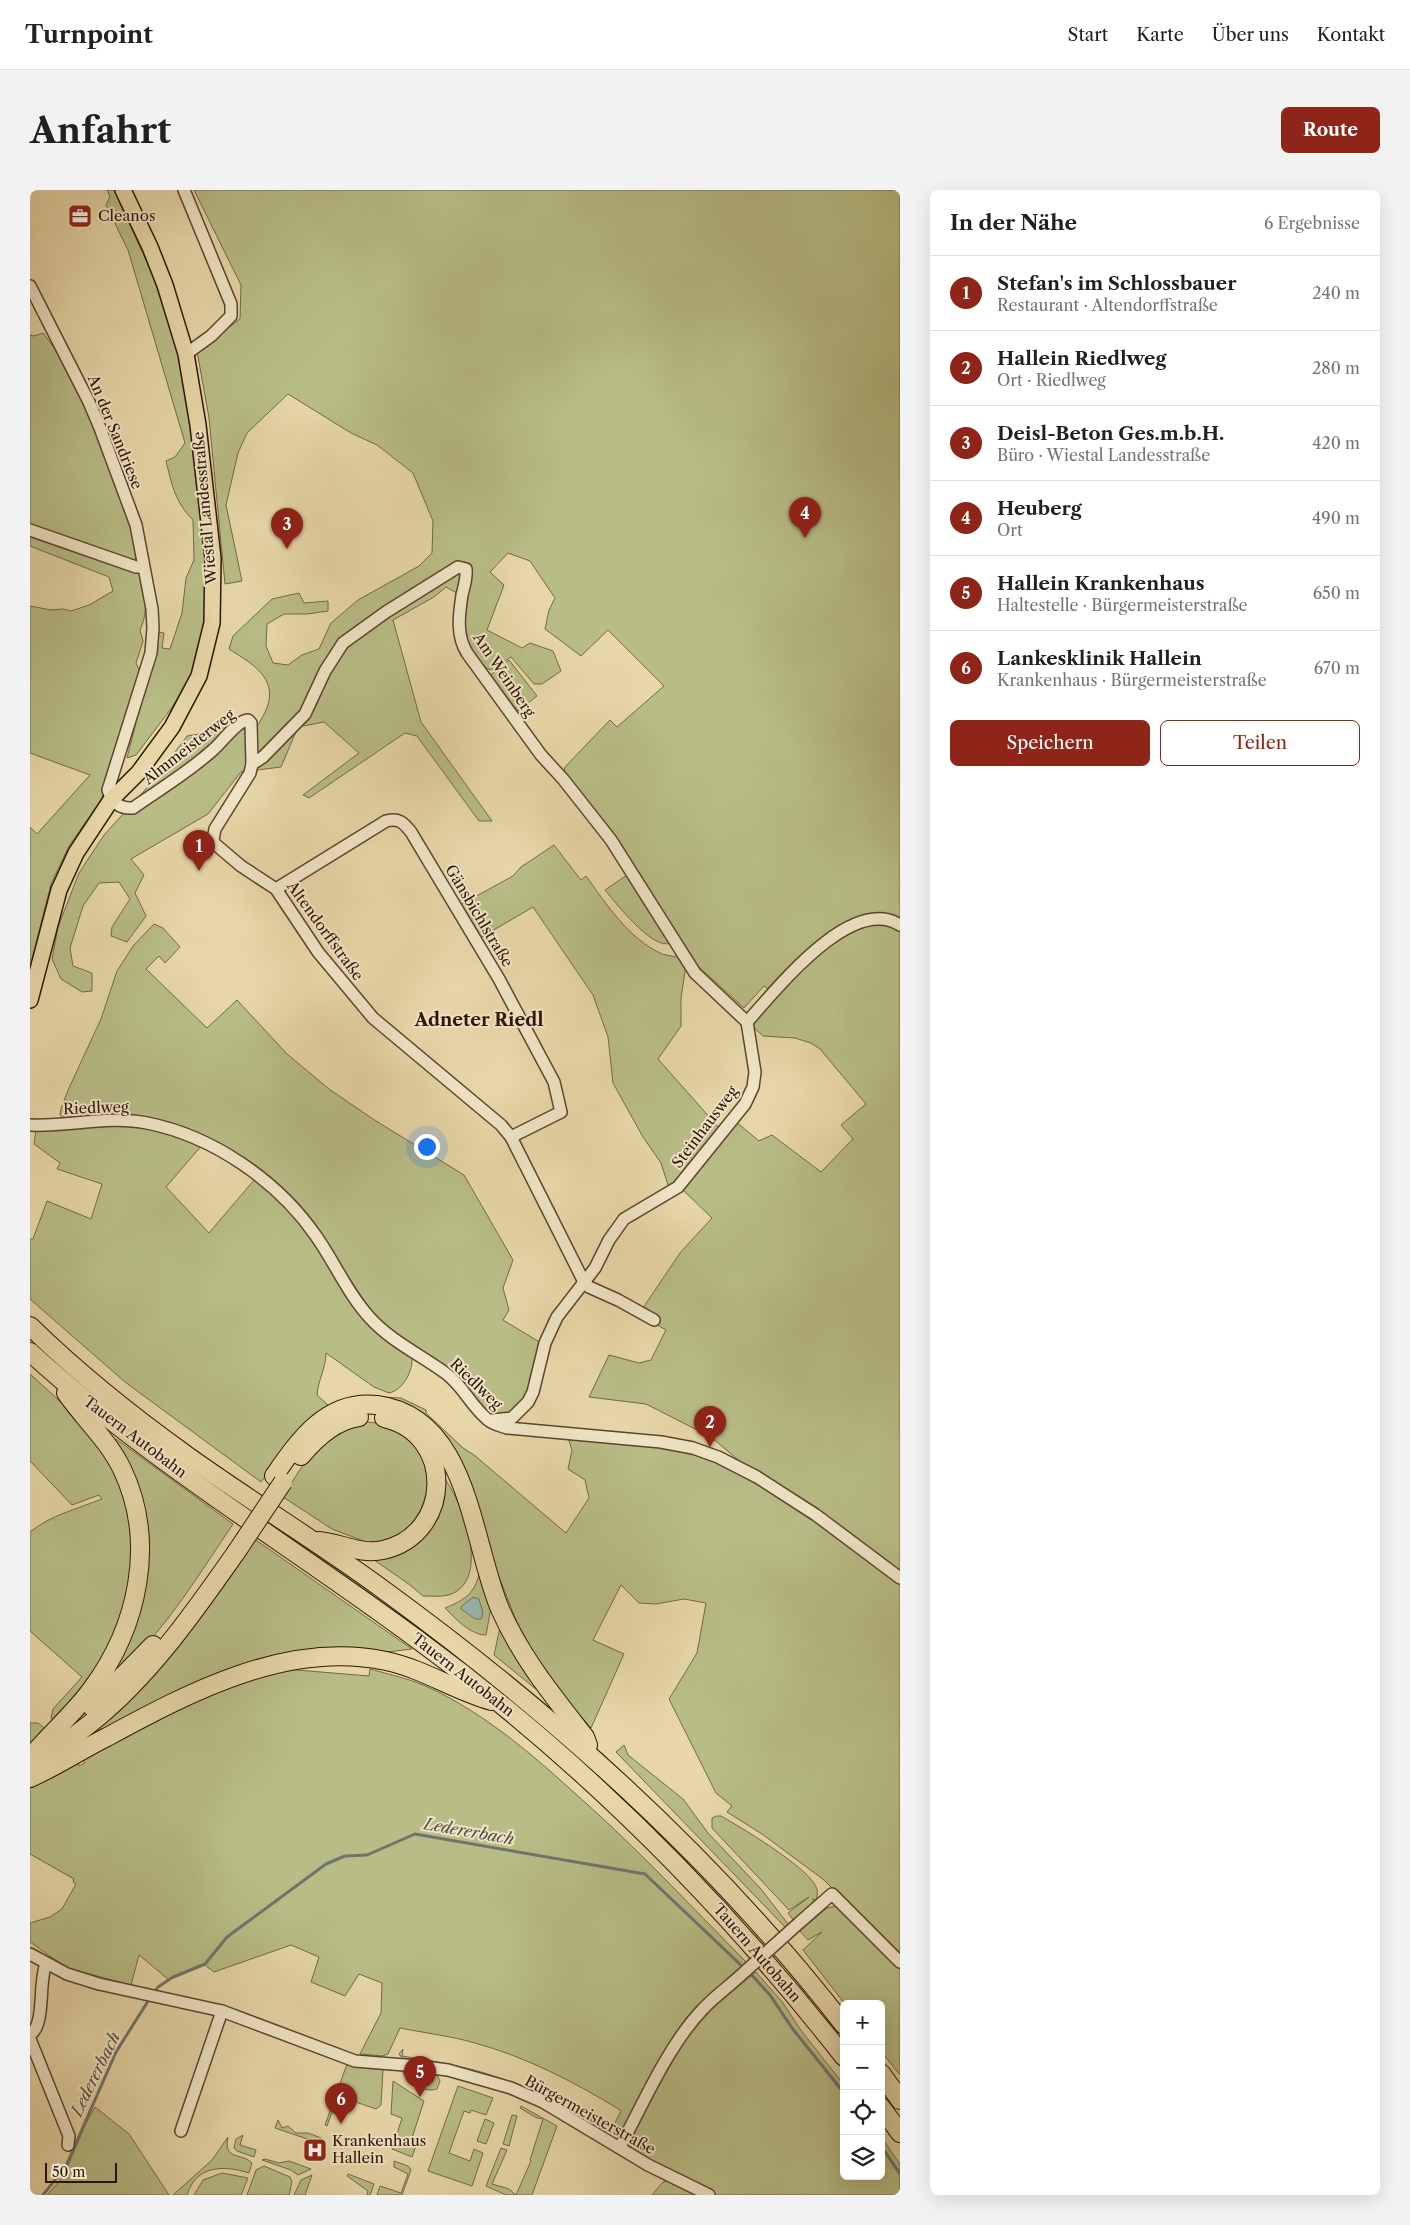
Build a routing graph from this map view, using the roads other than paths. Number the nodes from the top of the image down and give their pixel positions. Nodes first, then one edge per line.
1 (123, 190) edge
2 (184, 190) edge
3 (30, 286) edge
4 (186, 354) junction
5 (30, 530) edge
6 (143, 567) junction
7 (252, 764) junction
8 (111, 800) junction
9 (213, 840) joint
10 (276, 889) junction
11 (900, 925) edge
12 (30, 1000) edge
13 (747, 1022) junction
14 (30, 1125) edge
15 (511, 1137) junction
16 (584, 1282) junction
17 (654, 1320) dead end
18 (30, 1326) edge
19 (30, 1352) edge
20 (48, 1368) junction
21 (488, 1420) junction
22 (279, 1479) junction
23 (311, 1540) junction
24 (232, 1547) junction
25 (900, 1578) edge
26 (502, 1704) junction
27 (33, 1754) edge
28 (592, 1757) junction
29 (30, 1772) edge
30 (30, 1778) edge
31 (30, 1954) edge
32 (900, 1962) edge
33 (46, 1964) junction
34 (222, 2011) junction
35 (840, 2020) edge
36 (30, 2034) edge
37 (30, 2039) edge
38 (840, 2052) edge
39 (885, 2079) edge
40 (900, 2100) edge
41 (885, 2112) edge
42 (181, 2131) dead end
43 (900, 2133) edge
44 (68, 2145) dead end
45 (620, 2147) junction
46 (709, 2195) edge

1 - 4 main road, Wiestal Landesstraße
2 - 4 street
3 - 6 street, An der Sandriese
4 - 8 main road, Wiestal Landesstraße
5 - 6 street
6 - 8 street, An der Sandriese
7 - 8 street, Almmeisterweg
7 - 9 street, Almmeisterweg
7 - 13 street, Am Weinberg
8 - 12 main road, Wiestal Landesstraße
9 - 10 street, Altendorffstraße
10 - 15 street, Altendorffstraße
10 - 15 street, Gänsbichlstraße
11 - 13 street
13 - 16 street, Steinhausweg
14 - 21 street, Riedlweg
15 - 16 street, Altendorffstraße
16 - 17 street
16 - 21 street, Steinhausweg
18 - 23 highway, Tauern Autobahn
19 - 20 highway, Tauern Autobahn
20 - 26 highway, Tauern Autobahn
20 - 27 highway
21 - 25 street, Riedlweg
22 - 23 highway
22 - 24 highway
22 - 28 highway
23 - 28 highway, Tauern Autobahn
24 - 27 highway
24 - 29 highway
26 - 30 highway
26 - 38 highway, Tauern Autobahn
28 - 35 highway, Tauern Autobahn
31 - 33 street, Bürgermeisterstraße
32 - 45 street, bridge
33 - 34 street, Bürgermeisterstraße
33 - 36 street
34 - 42 street
34 - 45 street, Bürgermeisterstraße
37 - 44 street
39 - 40 highway
41 - 43 highway
45 - 46 street, Bürgermeisterstraße

